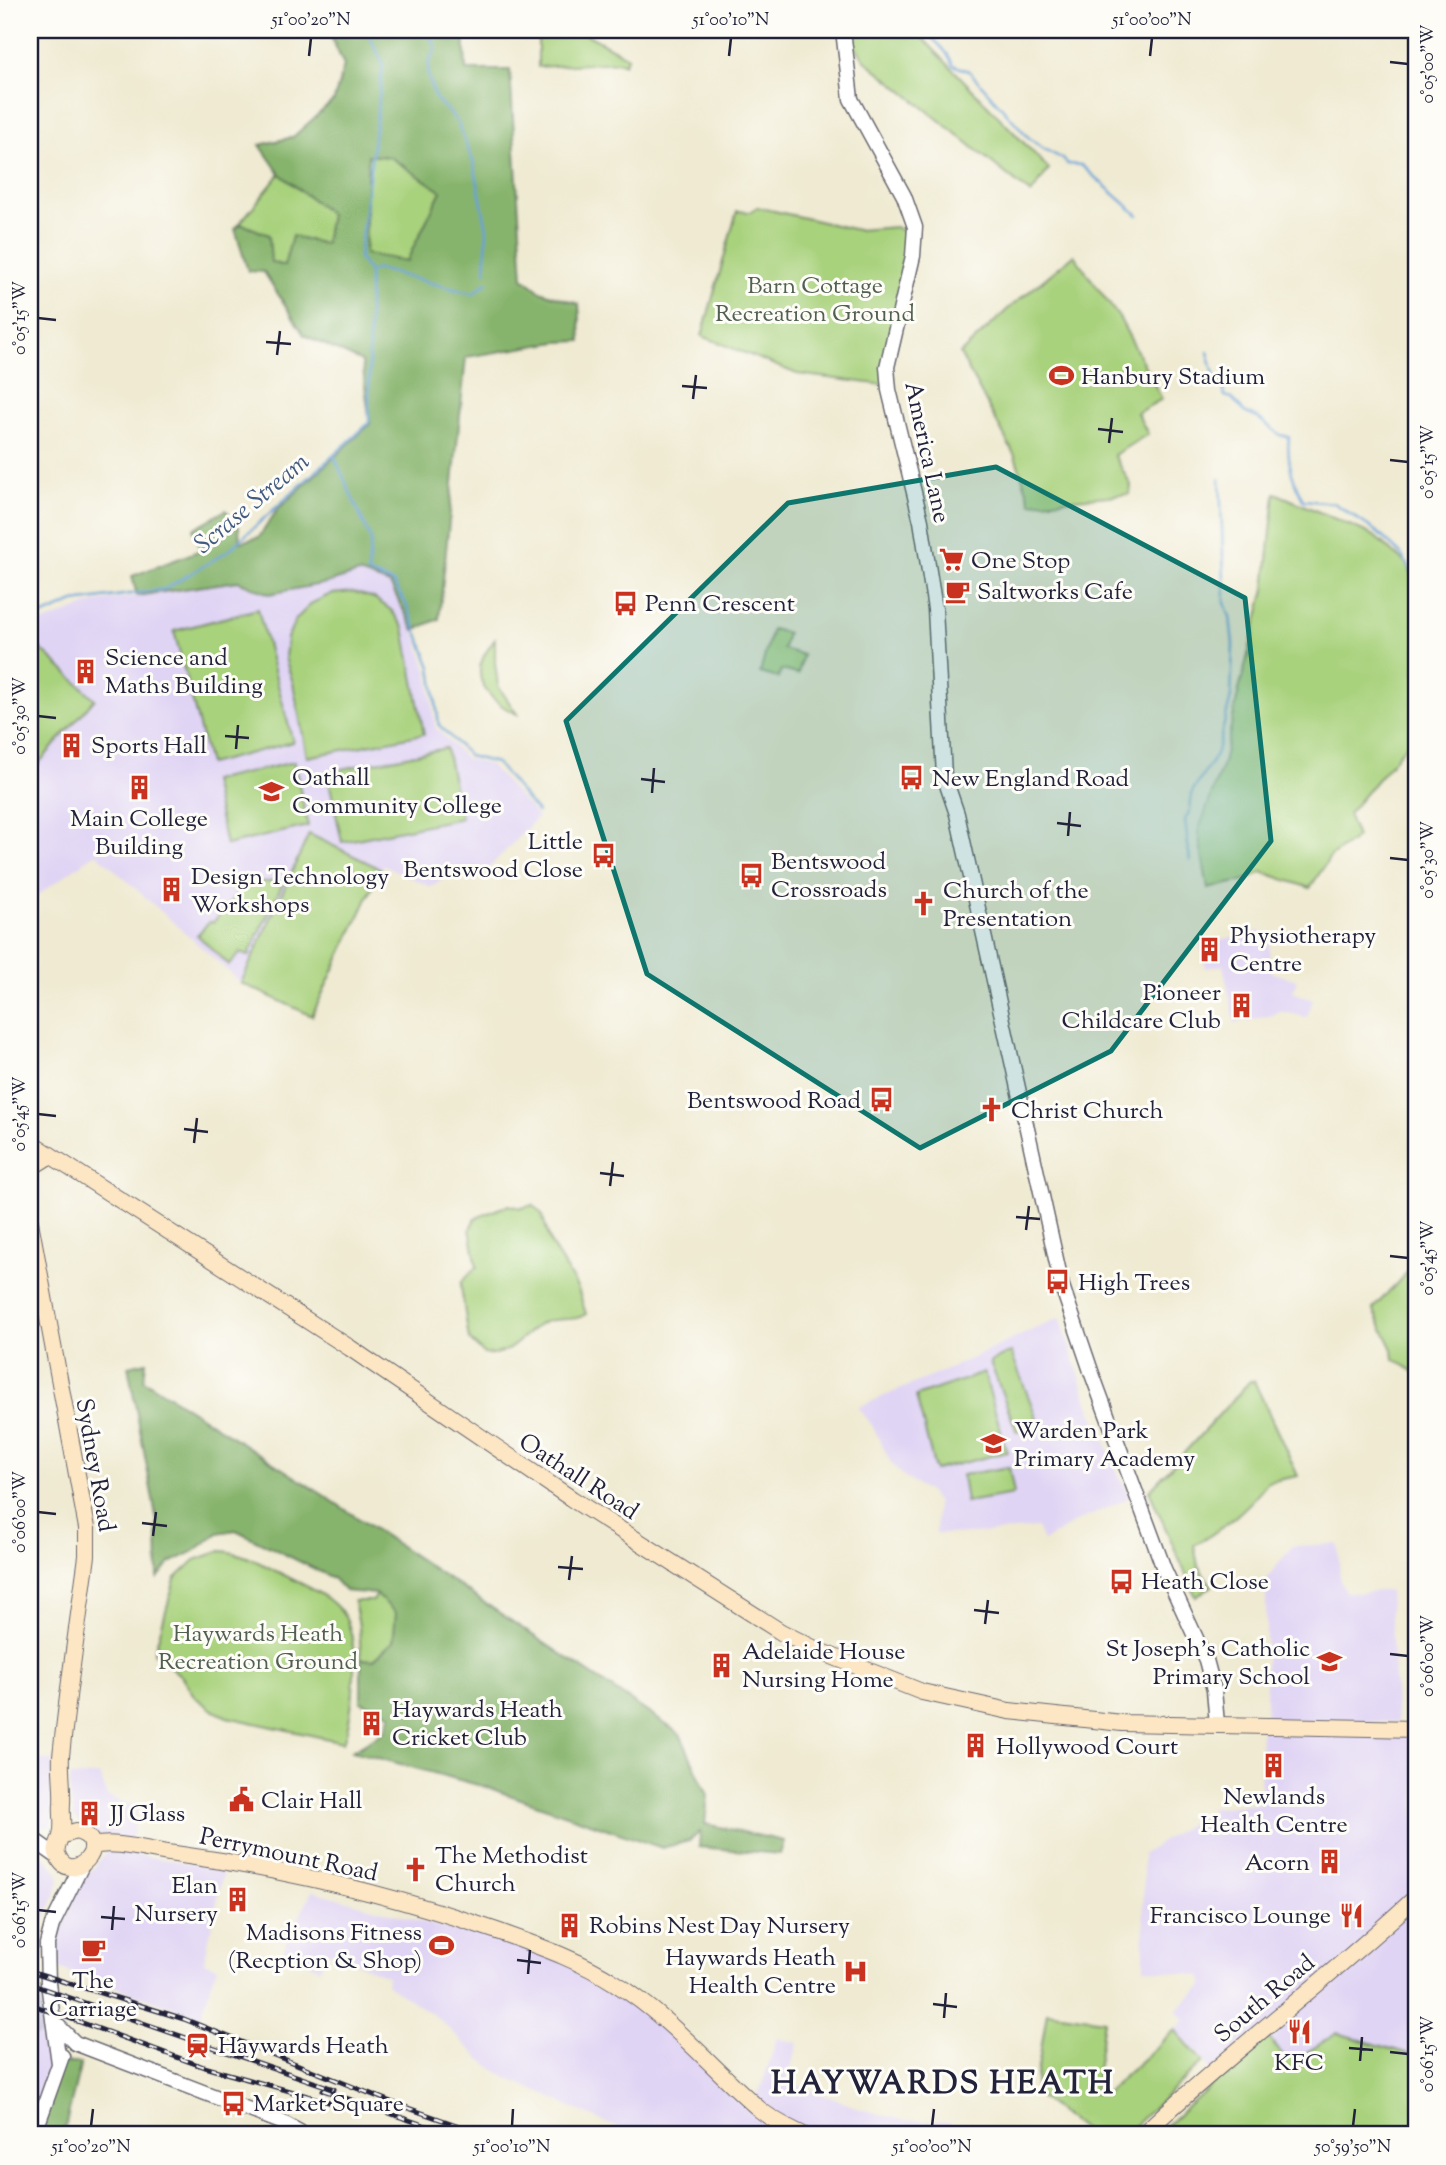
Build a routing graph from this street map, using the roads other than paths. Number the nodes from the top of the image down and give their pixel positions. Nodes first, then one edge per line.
1 (843, 30) edge
2 (30, 1142) edge
3 (30, 1156) edge
4 (51, 1159) junction
5 (30, 1168) edge
6 (30, 1222) edge
7 (1217, 1724) junction
8 (1416, 1729) edge
9 (68, 1834) junction
10 (30, 1838) edge
11 (92, 1846) junction
12 (61, 1860) junction
13 (82, 1865) junction
14 (65, 1895) junction
15 (1416, 1897) edge
16 (53, 2021) junction
17 (75, 2043) junction
18 (59, 2063) junction
19 (292, 2131) edge
20 (34, 2135) edge
21 (305, 2135) edge
22 (803, 2135) edge
23 (1142, 2135) edge

1 - 7 street, America Lane
2 - 4 main road, Oathall Road
3 - 4 main road
4 - 5 main road
4 - 7 main road, Oathall Road
6 - 9 main road, Sydney Road
7 - 8 main road, Oathall Road
9 - 10 street
9 - 11 main road
9 - 12 main road
10 - 12 street
11 - 13 main road
11 - 22 main road, Perrymount Road
12 - 13 main road
12 - 14 street
13 - 14 street
14 - 16 street
15 - 23 main road, South Road
16 - 17 street
16 - 18 street
17 - 18 street
17 - 19 street
18 - 20 street
19 - 21 street

